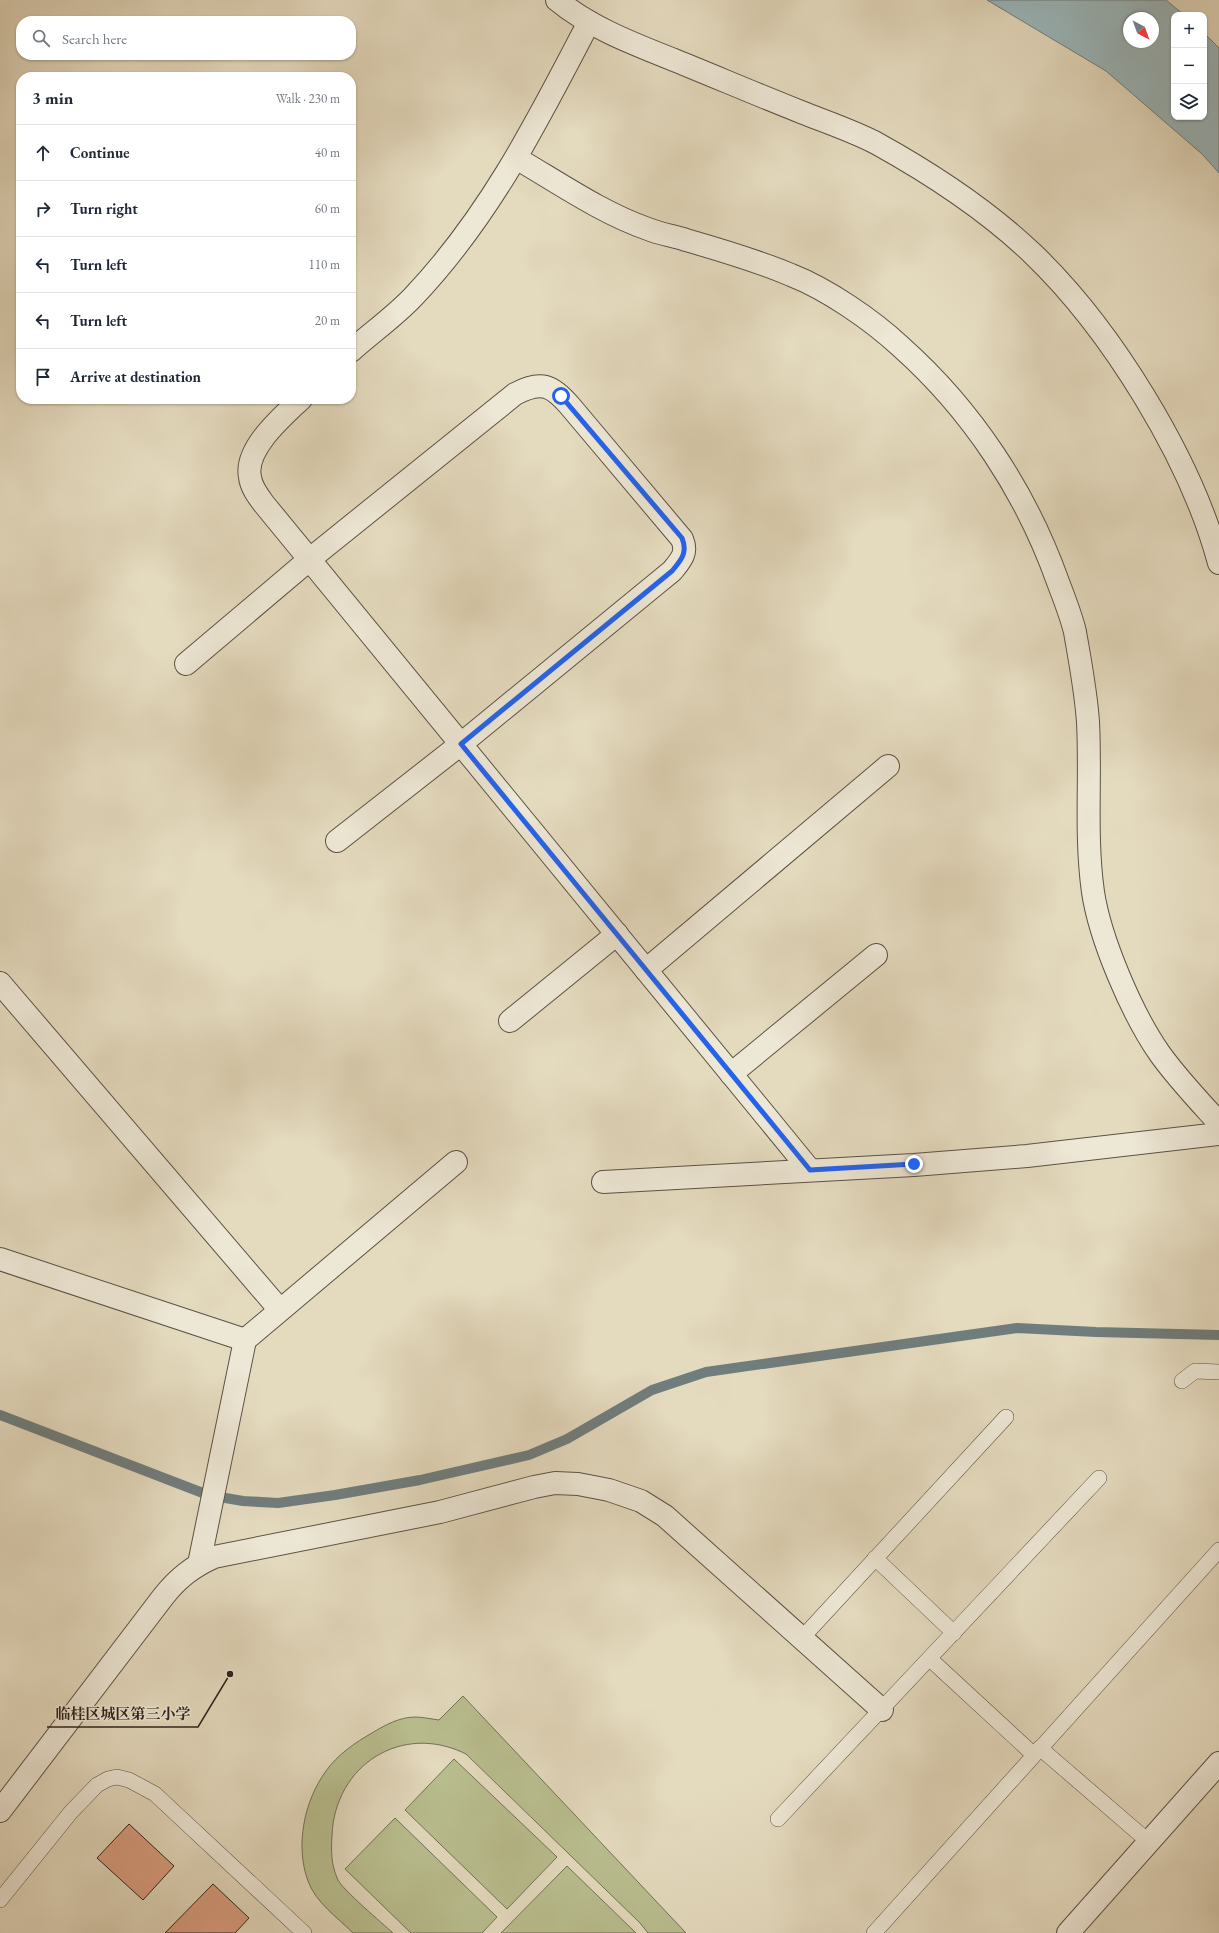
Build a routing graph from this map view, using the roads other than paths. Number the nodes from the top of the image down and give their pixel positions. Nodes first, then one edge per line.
1 (557, 0) edge
2 (589, 22) junction
3 (516, 158) junction
4 (356, 347) edge
5 (296, 404) edge
6 (310, 559) junction
7 (1219, 563) edge
8 (186, 664) dead end
9 (461, 744) junction
10 (888, 766) dead end
11 (337, 841) dead end
12 (617, 934) junction
13 (876, 955) dead end
14 (646, 970) junction
15 (0, 983) edge
16 (510, 1021) dead end
17 (731, 1074) junction
18 (1219, 1124) edge
19 (1219, 1134) edge
20 (456, 1162) dead end
21 (810, 1170) junction
22 (603, 1182) dead end
23 (0, 1259) edge
24 (280, 1310) junction
25 (245, 1340) junction
26 (1219, 1372) edge
27 (1182, 1382) dead end
28 (1006, 1417) dead end
29 (1099, 1478) dead end
30 (1219, 1550) edge
31 (875, 1558) junction
32 (199, 1564) junction
33 (954, 1632) junction
34 (802, 1638) junction
35 (930, 1659) junction
36 (882, 1710) junction
37 (1037, 1751) junction
38 (1219, 1763) edge
39 (0, 1811) edge
40 (778, 1819) dead end
41 (1149, 1842) junction
42 (0, 1900) edge
43 (304, 1933) edge
44 (874, 1933) edge
45 (1068, 1933) edge

1 - 2 street
2 - 3 street
2 - 7 street
3 - 4 street
3 - 18 street
5 - 6 street
6 - 8 street
6 - 9 street
6 - 9 street
9 - 11 street
9 - 12 street
10 - 14 street
12 - 14 street
12 - 16 street
13 - 17 street
14 - 17 street
15 - 24 street
17 - 21 street
19 - 21 street
20 - 24 street
21 - 22 street
23 - 25 street
24 - 25 street
25 - 32 street
26 - 27 lane
28 - 31 lane
29 - 33 lane
30 - 37 lane
31 - 33 lane
31 - 34 lane
32 - 34 street
32 - 39 street
33 - 35 lane
34 - 36 street
35 - 36 lane
35 - 37 lane
36 - 40 lane
37 - 41 lane
37 - 44 lane
38 - 41 street
41 - 45 street
42 - 43 lane

